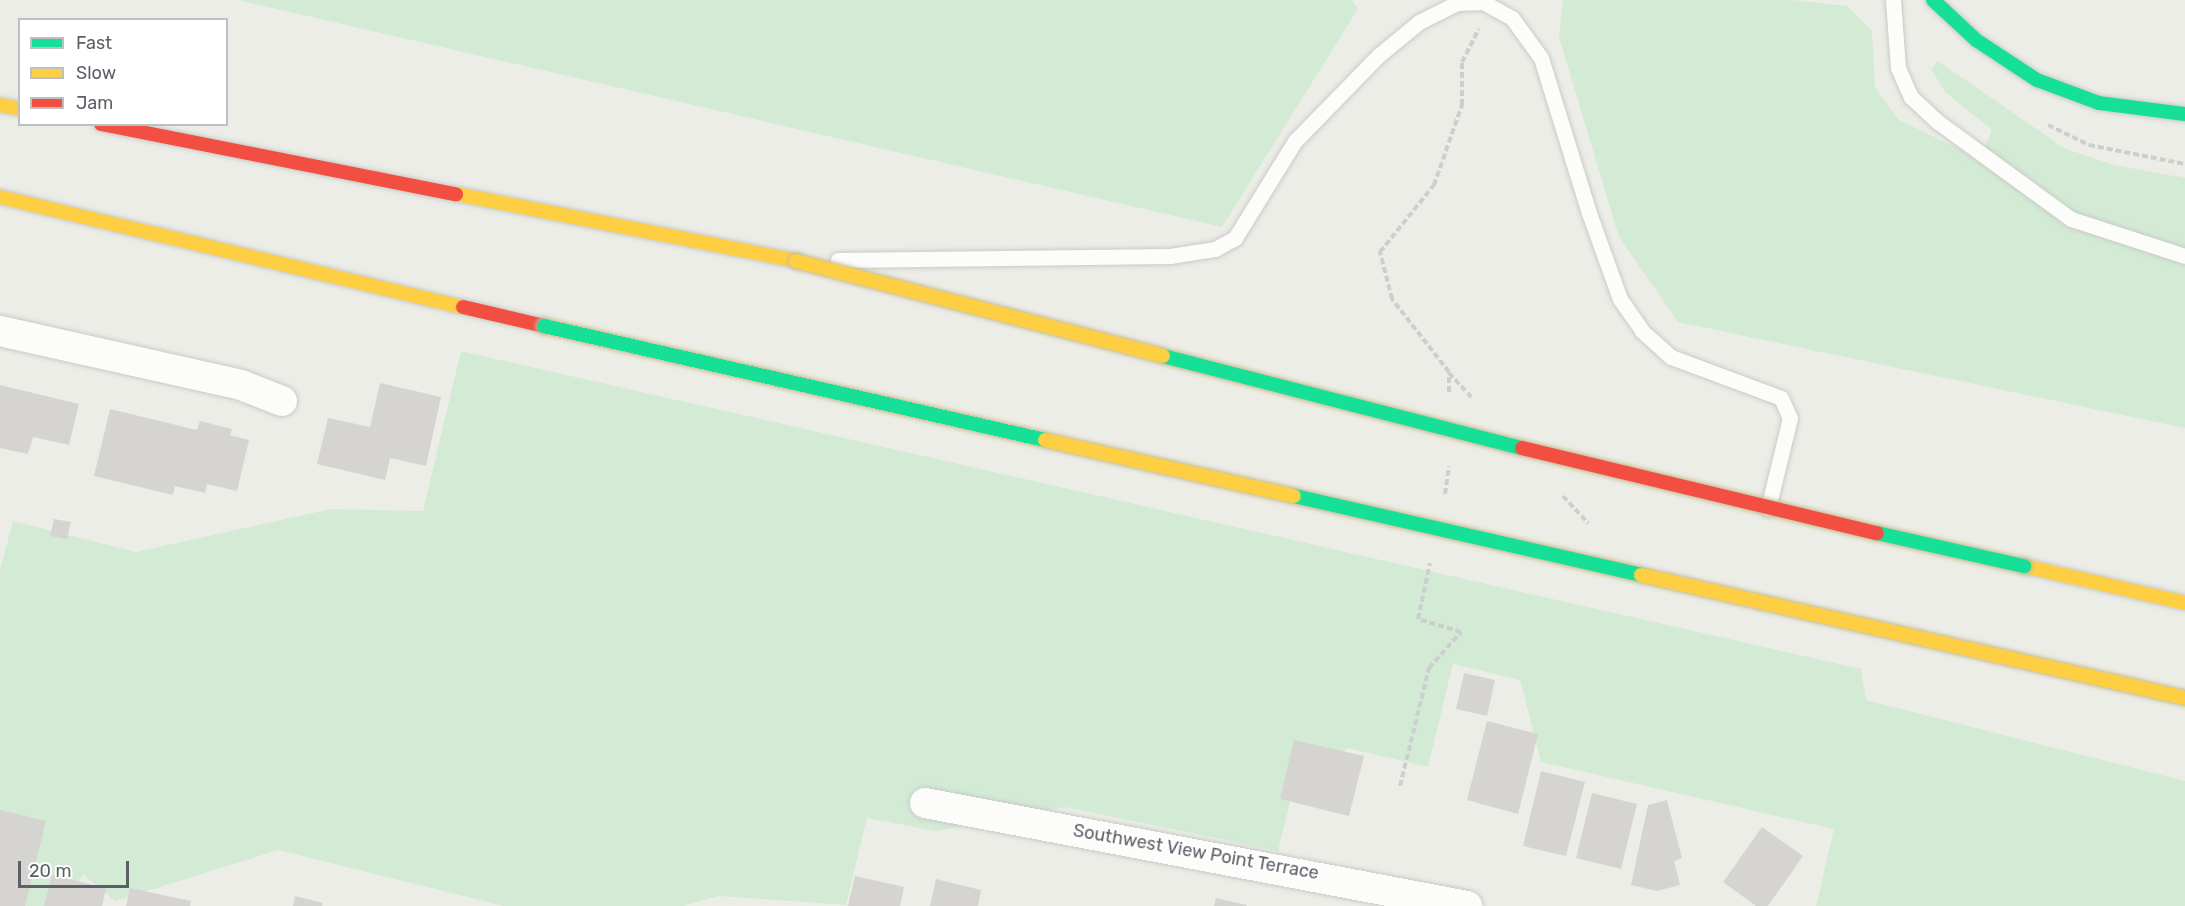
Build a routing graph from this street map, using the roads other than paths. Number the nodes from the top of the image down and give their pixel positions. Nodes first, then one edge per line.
1 (1893, 0) edge
2 (1933, 0) edge
3 (0, 105) edge
4 (18, 109) edge
5 (2185, 114) edge
6 (111, 126) edge
7 (0, 197) edge
8 (2185, 256) edge
9 (796, 261) junction
10 (0, 331) edge
11 (282, 401) dead end
12 (1768, 508) junction
13 (2185, 603) edge
14 (2185, 698) edge
15 (925, 803) dead end
16 (1391, 897) edge
17 (1467, 906) edge

1 - 8 lane
2 - 5 main road
3 - 4 main road
6 - 9 main road
7 - 14 main road, bridge
9 - 12 main road, bridge
9 - 12 lane
10 - 11 street
12 - 13 main road, bridge
15 - 16 street, Southwest View Point Terrace
16 - 17 street, Southwest View Point Terrace

